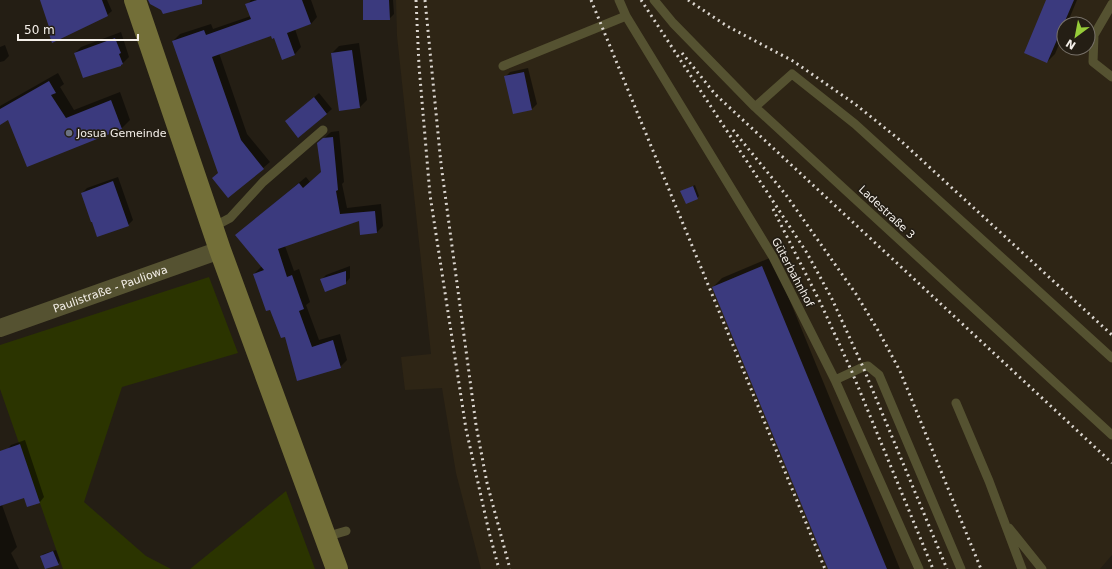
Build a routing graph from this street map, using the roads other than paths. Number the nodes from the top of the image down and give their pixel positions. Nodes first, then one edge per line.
1 (135, 0) edge
2 (619, 0) edge
3 (654, 0) edge
4 (1112, 4) edge
5 (626, 16) junction
6 (503, 66) dead end
7 (1112, 76) edge
8 (755, 107) junction
9 (323, 130) dead end
10 (213, 227) junction
11 (220, 250) junction
12 (0, 328) edge
13 (1112, 358) edge
14 (835, 380) junction
15 (956, 403) dead end
16 (1112, 435) edge
17 (1005, 523) junction
18 (346, 531) dead end
19 (325, 538) junction
20 (337, 569) edge
21 (919, 569) edge
22 (961, 569) edge
23 (1022, 569) edge
24 (1042, 569) edge

1 - 10 street
2 - 5 lane, Güterbahnhof
3 - 8 lane, Ladestraße 3
4 - 7 lane
5 - 6 lane
5 - 14 lane, Güterbahnhof
8 - 13 lane
8 - 16 lane, Ladestraße 3
9 - 10 lane
10 - 11 street
11 - 12 street, Paulistraße - Pauliowa
11 - 19 street
14 - 21 lane, Güterbahnhof
14 - 22 lane
15 - 17 lane
17 - 23 lane
17 - 24 lane
18 - 19 lane
19 - 20 street

